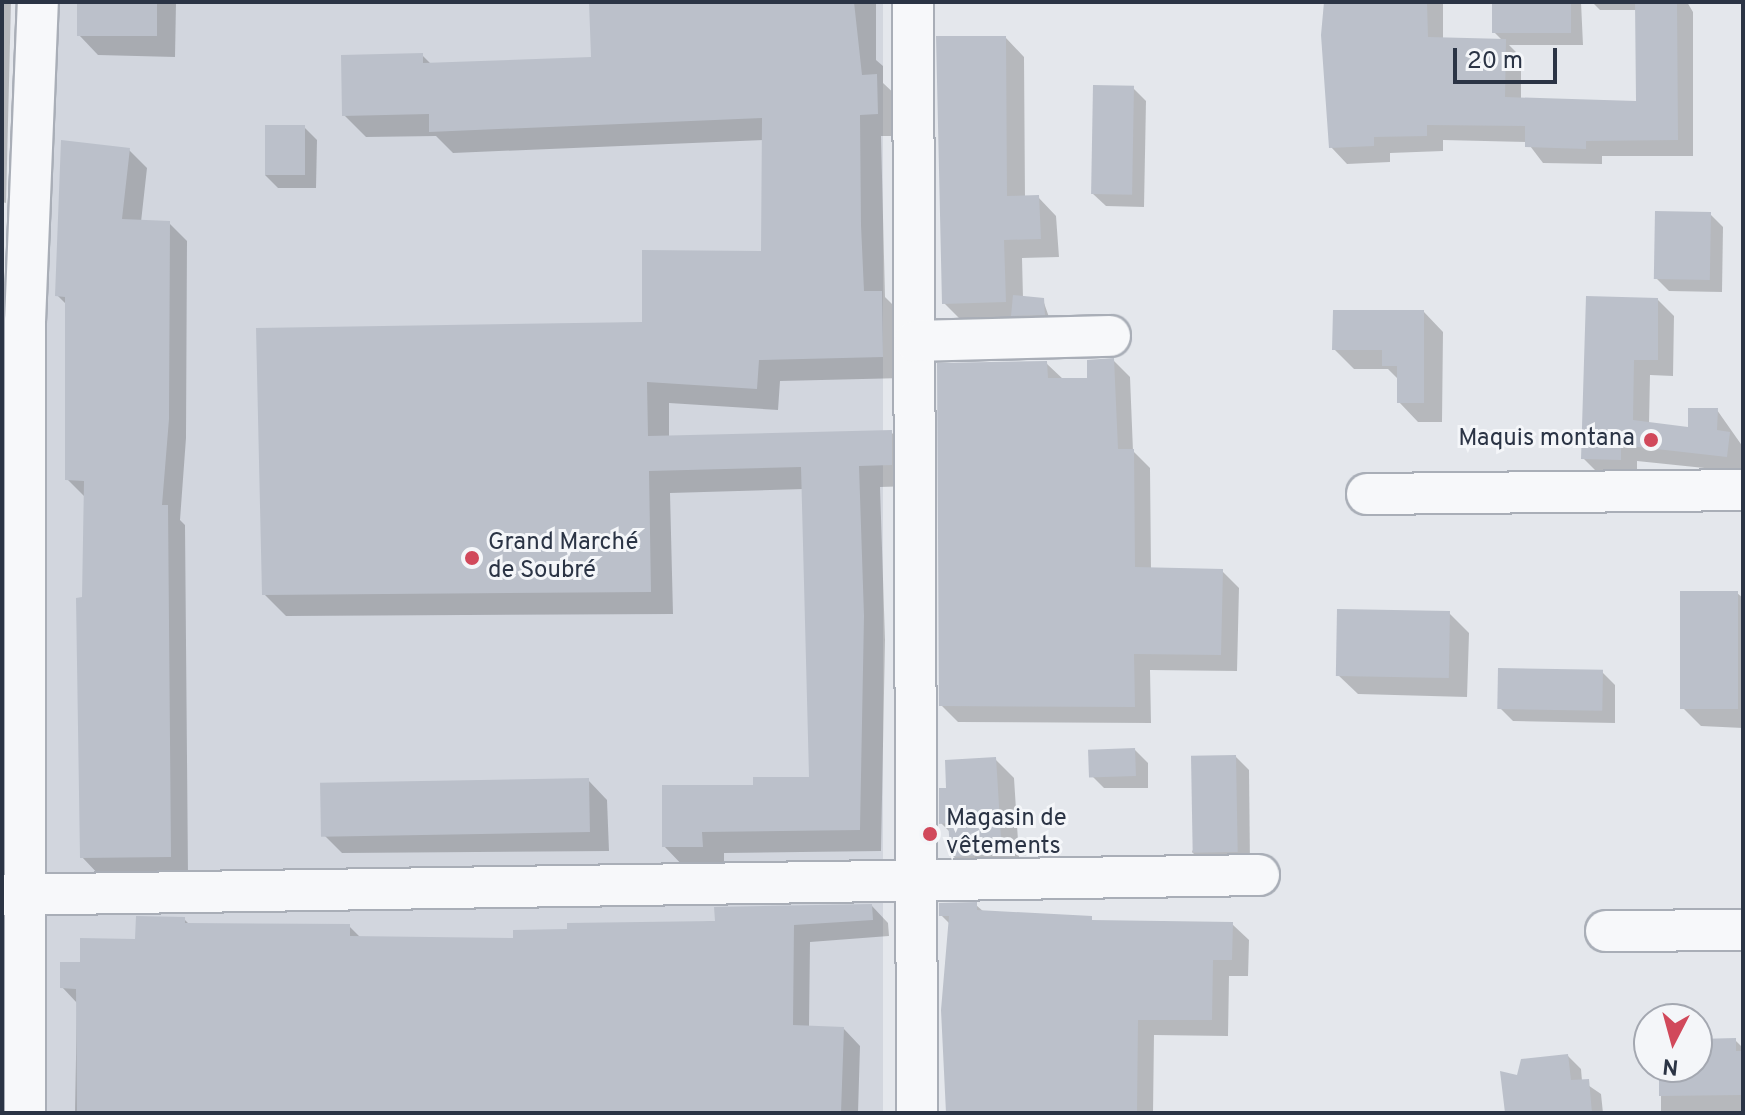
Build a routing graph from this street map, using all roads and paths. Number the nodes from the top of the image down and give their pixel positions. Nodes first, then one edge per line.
1 (38, 2) edge
2 (913, 2) edge
3 (14, 322) edge
4 (1110, 336) dead end
5 (915, 341) junction
6 (1743, 490) edge
7 (1367, 494) dead end
8 (1259, 875) dead end
9 (916, 880) junction
10 (14, 894) edge
11 (1743, 930) edge
12 (1606, 931) dead end
13 (25, 1113) edge
14 (917, 1113) edge

1 - 3 street
2 - 5 street
3 - 10 street
4 - 5 street
5 - 9 street
6 - 7 street
8 - 9 street
9 - 10 street
9 - 14 street
10 - 13 street
11 - 12 street

